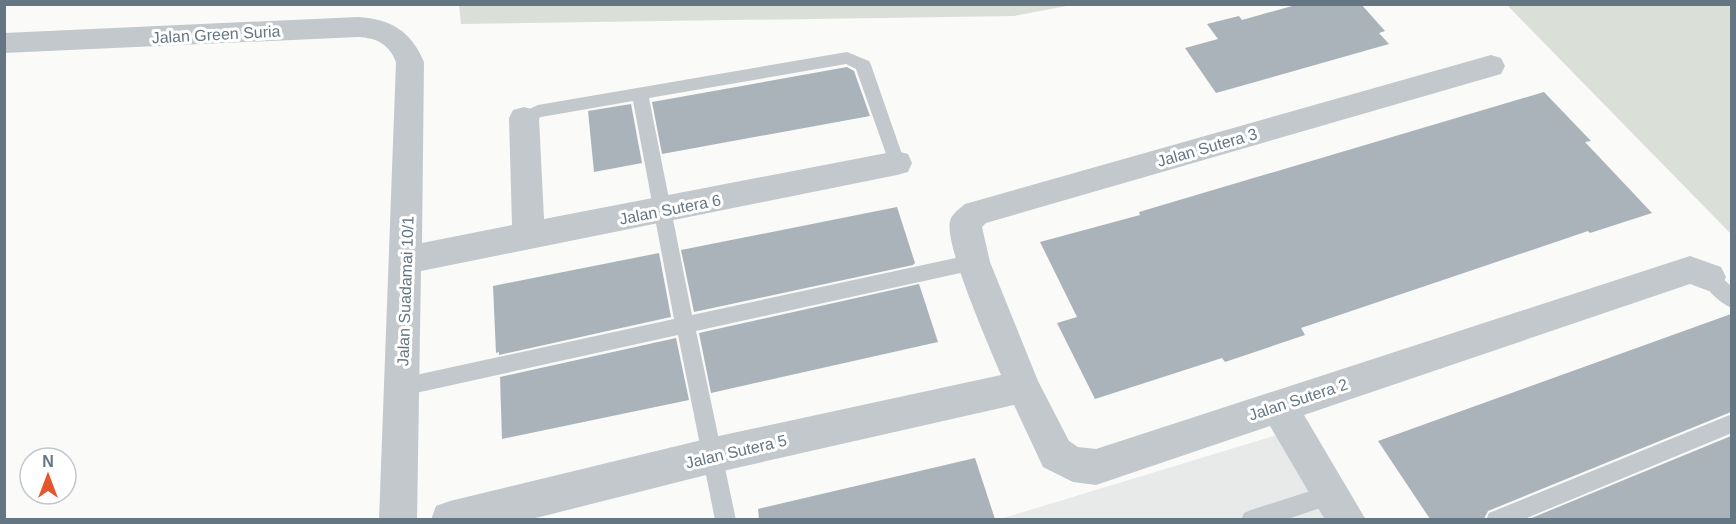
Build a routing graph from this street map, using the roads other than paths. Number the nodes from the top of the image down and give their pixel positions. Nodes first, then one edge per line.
1 (4, 44) edge
2 (411, 62) joint
3 (1491, 66) dead end
4 (640, 93) junction
5 (524, 118) joint
6 (897, 163) joint
7 (662, 211) junction
8 (529, 235) junction
9 (406, 260) junction
10 (974, 262) junction
11 (1720, 289) edge
12 (686, 326) junction
13 (402, 387) junction
14 (1023, 387) junction
15 (1278, 406) junction
16 (1731, 423) edge
17 (714, 455) junction
18 (1339, 507) edge
19 (398, 519) edge
20 (450, 519) edge
21 (726, 519) edge
22 (1251, 519) edge
23 (1496, 519) edge

1 - 2 street, Jalan Green Suria
2 - 9 street, Jalan Suadamai 10/1
3 - 10 street, Jalan Sutera 3
4 - 5 lane
4 - 6 lane
4 - 7 lane
5 - 8 street
6 - 7 street, Jalan Sutera 6
7 - 8 street, Jalan Sutera 6
7 - 12 lane
8 - 9 street, Jalan Sutera 6
9 - 13 street, Jalan Suadamai 10/1
10 - 12 lane
10 - 14 street, Jalan Sutera 2
11 - 15 street, Jalan Sutera 2
12 - 13 lane
12 - 17 lane
13 - 19 street, Jalan Suadamai 10/1
14 - 15 street, Jalan Sutera 2
14 - 17 street, Jalan Sutera 5
15 - 18 street
16 - 23 lane
17 - 20 street, Jalan Sutera 5
17 - 21 lane
18 - 22 lane

